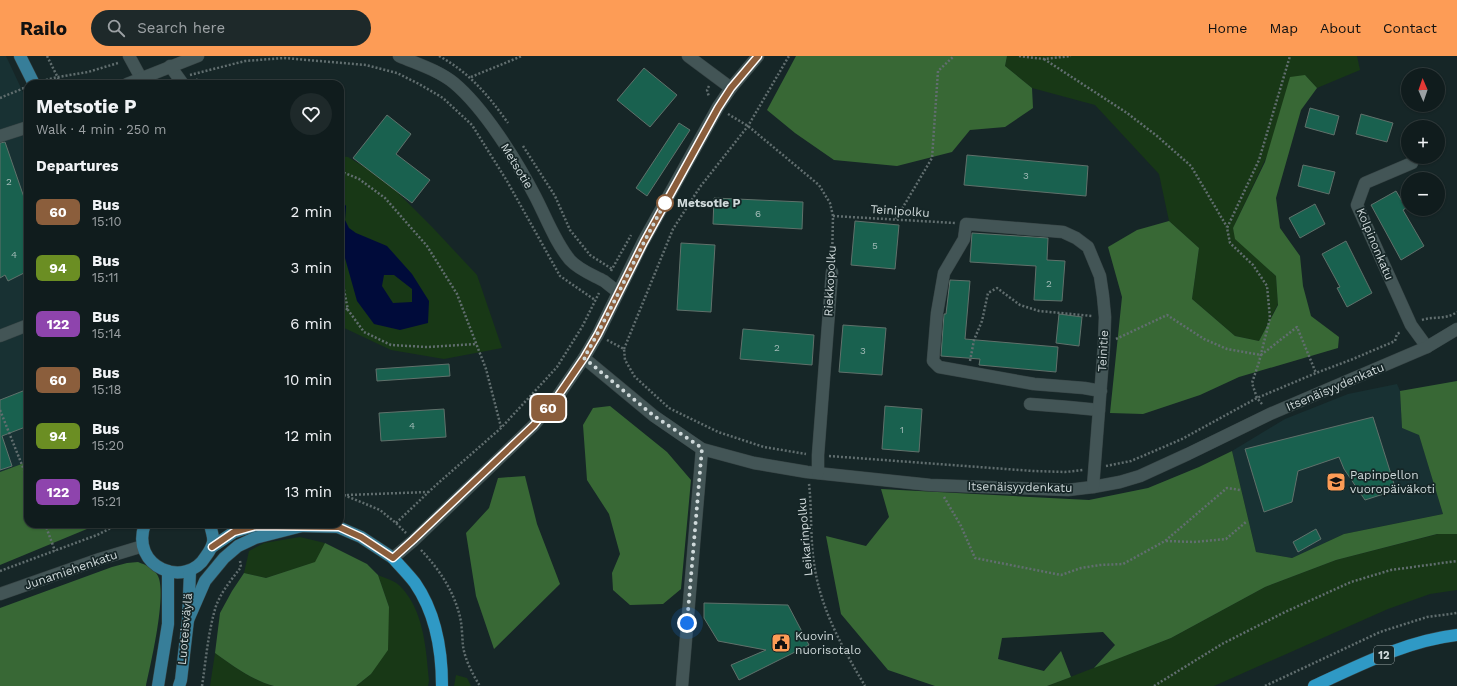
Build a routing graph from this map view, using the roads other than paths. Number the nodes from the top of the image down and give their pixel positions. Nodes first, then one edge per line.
1 (20, 56) edge
2 (198, 56) edge
3 (399, 56) edge
4 (688, 56) edge
5 (758, 56) edge
6 (130, 57) edge
7 (170, 66) junction
8 (140, 78) junction
9 (32, 80) edge
10 (136, 80) edge
11 (180, 80) edge
12 (731, 88) junction
13 (24, 127) edge
14 (0, 136) edge
15 (1410, 164) edge
16 (832, 272) road end
17 (618, 292) junction
18 (24, 327) edge
19 (1457, 330) edge
20 (0, 336) edge
21 (1427, 347) junction
22 (584, 358) junction
23 (1101, 391) junction
24 (1030, 404) dead end
25 (1099, 410) junction
26 (702, 448) junction
27 (812, 473) junction
28 (1093, 487) junction
29 (144, 528) edge
30 (211, 528) edge
31 (249, 528) edge
32 (294, 528) edge
33 (341, 528) edge
34 (142, 546) junction
35 (212, 547) junction
36 (393, 558) junction
37 (168, 571) junction
38 (190, 571) junction
39 (0, 594) edge
40 (188, 620) junction
41 (1457, 635) edge
42 (158, 686) edge
43 (179, 686) edge
44 (442, 686) edge
45 (682, 686) edge
46 (1314, 686) edge

1 - 9 main road
2 - 7 street
3 - 17 street, Metsotie
4 - 12 street
5 - 12 street
6 - 8 street
7 - 8 street
7 - 11 street
8 - 10 street
12 - 17 street
13 - 14 street
15 - 21 street, Kolpinonkatu
16 - 27 street, Riekkopolku
17 - 22 street
18 - 20 street
19 - 21 street, Itsenäisyydenkatu
21 - 28 street, Itsenäisyydenkatu
22 - 26 street, Itsenäisyydenkatu
22 - 36 street
23 - 23 street, Teinitie
23 - 25 street, Teinitie
24 - 25 street
25 - 28 street, Teinitie
26 - 27 street, Itsenäisyydenkatu
26 - 45 street
27 - 28 street, Itsenäisyydenkatu
29 - 34 main road
30 - 35 main road
31 - 35 main road
32 - 40 main road
33 - 36 main road
34 - 37 main road
34 - 39 street, Junamiehenkatu
35 - 38 main road
36 - 44 highway
37 - 38 main road
37 - 42 main road, Luoteisväylä
38 - 40 main road, Luoteisväylä
40 - 43 main road, Luoteisväylä
41 - 46 highway, 12

